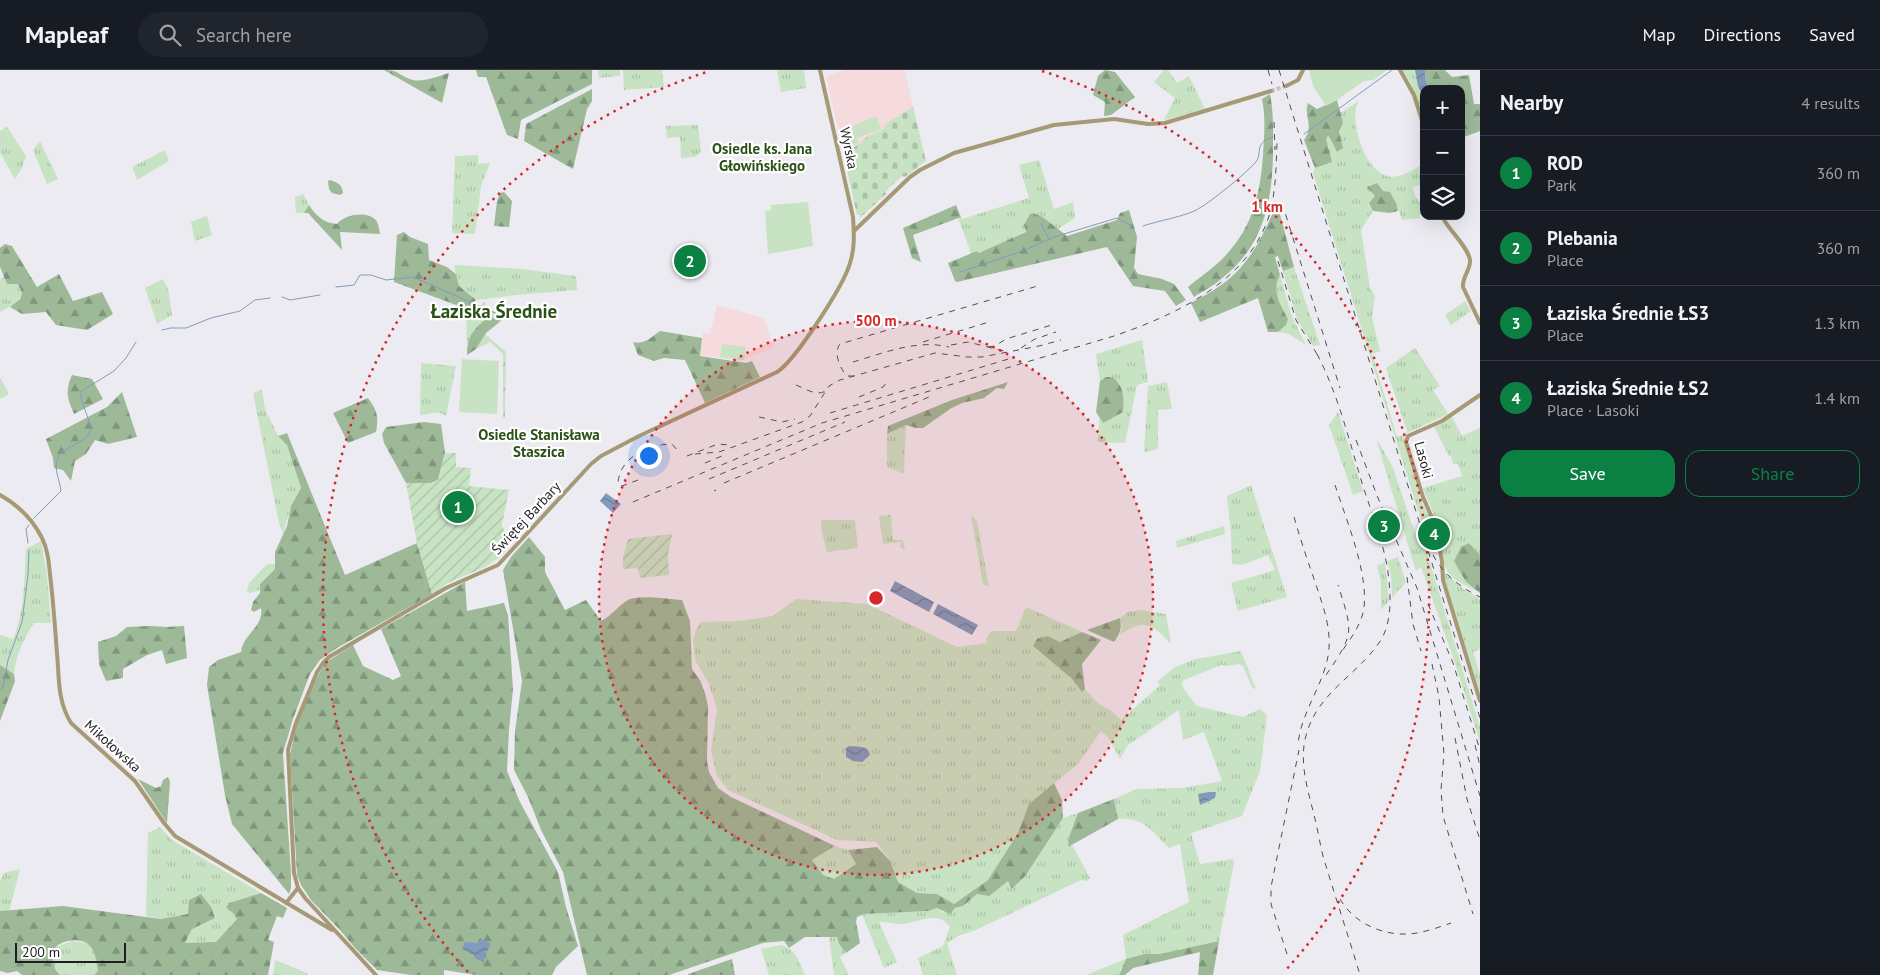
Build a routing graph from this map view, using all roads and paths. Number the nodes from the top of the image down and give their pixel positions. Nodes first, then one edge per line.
1 (820, 70) edge
2 (1303, 70) edge
3 (1400, 70) edge
4 (1286, 86) tunnel mouth
5 (1271, 91) tunnel mouth
6 (1420, 114) edge
7 (877, 210) junction
8 (1445, 220) edge
9 (853, 221) junction
10 (854, 232) junction
11 (1480, 323) edge
12 (1480, 395) edge
13 (0, 495) edge
14 (1480, 701) edge
15 (298, 888) junction
16 (286, 903) junction
17 (336, 932) junction
18 (376, 975) edge

1 - 9 street, Wyrska
2 - 4 street
3 - 6 street
5 - 7 street
7 - 9 street
7 - 10 street
8 - 11 street
9 - 10 street, Wyrska
10 - 15 street, Świętej Barbary
12 - 14 street, Lasoki
13 - 16 street, Mikołowska
15 - 16 street
15 - 17 street
16 - 17 street, Mikołowska
17 - 18 street

